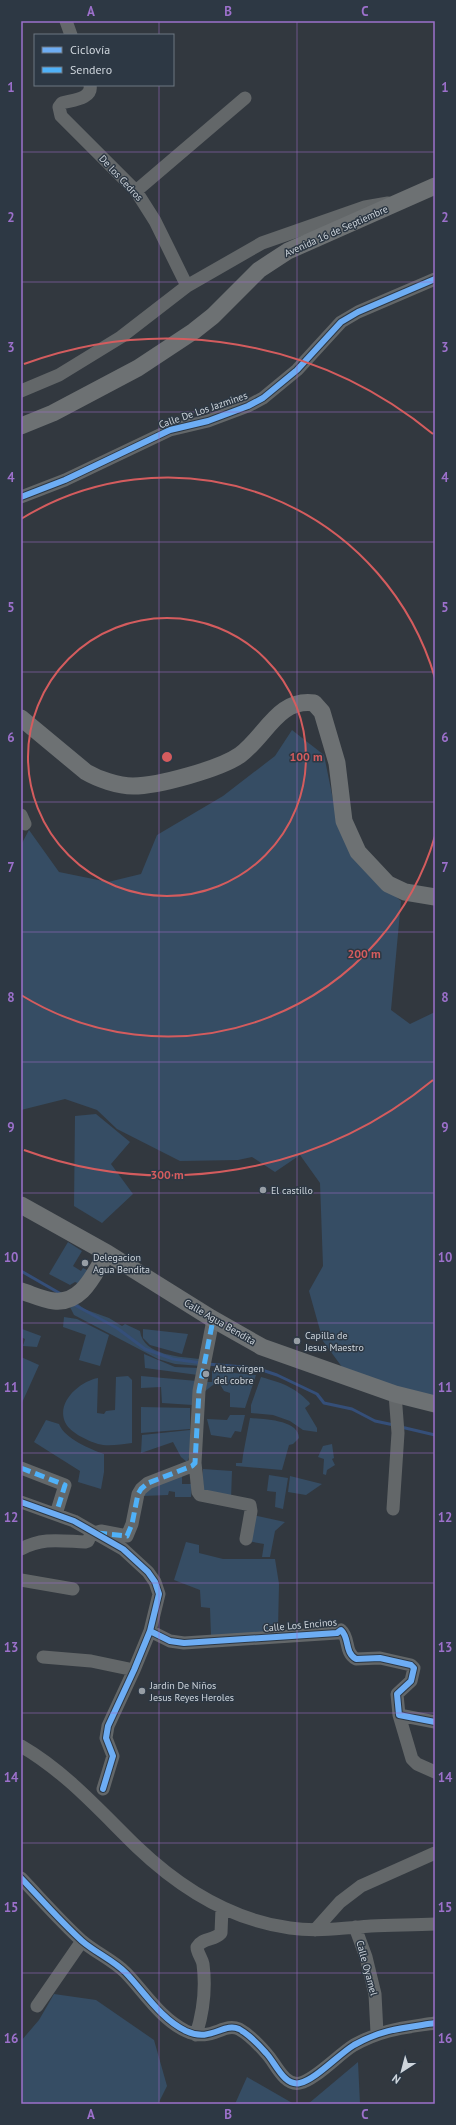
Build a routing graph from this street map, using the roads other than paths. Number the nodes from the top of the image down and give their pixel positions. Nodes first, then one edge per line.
1 (66, 21) edge
2 (71, 34) edge
3 (89, 90) edge
4 (245, 98) dead end
5 (433, 188) edge
6 (136, 191) junction
7 (398, 203) junction
8 (435, 279) edge
9 (187, 286) junction
10 (21, 391) edge
11 (21, 426) edge
12 (21, 498) edge
13 (21, 720) edge
14 (435, 897) edge
15 (21, 1205) edge
16 (107, 1253) junction
17 (21, 1291) edge
18 (212, 1325) dead end
19 (395, 1394) junction
20 (435, 1404) edge
21 (195, 1463) junction
22 (21, 1468) edge
23 (21, 1502) edge
24 (393, 1509) dead end
25 (56, 1514) junction
26 (96, 1533) junction
27 (246, 1539) dead end
28 (21, 1549) edge
29 (21, 1580) edge
30 (73, 1589) dead end
31 (150, 1631) junction
32 (43, 1657) dead end
33 (134, 1670) junction
34 (399, 1715) junction
35 (435, 1722) edge
36 (21, 1746) edge
37 (435, 1772) edge
38 (103, 1789) dead end
39 (435, 1853) edge
40 (21, 1878) edge
41 (222, 1908) junction
42 (435, 1924) edge
43 (355, 1927) junction
44 (315, 1930) junction
45 (82, 1941) junction
46 (37, 2006) dead end
47 (435, 2023) edge
48 (377, 2033) junction
49 (196, 2035) junction

1 - 2 street
3 - 6 street, De los Cedros
4 - 6 street
5 - 7 main road, Avenida 16 de Septiembre
6 - 9 street, De los Cedros
7 - 9 street
7 - 11 main road, Avenida 16 de Septiembre
8 - 12 street, Calle De Los Jazmines
9 - 10 street
13 - 14 main road
15 - 16 main road, Calle Agua Bendita
16 - 17 main road
16 - 19 main road, Calle Agua Bendita
18 - 21 street
19 - 20 main road, Calle Agua Bendita
19 - 24 street
21 - 26 street
21 - 27 street
22 - 25 street
23 - 25 street
25 - 26 street
26 - 28 street
26 - 31 street
29 - 30 street
31 - 33 street
31 - 34 street, Calle Los Encinos
32 - 33 street
33 - 38 street
34 - 35 street
34 - 37 street
36 - 41 street
39 - 44 street
40 - 45 street
41 - 44 street
41 - 49 street
42 - 43 street
43 - 44 street
43 - 48 street, Calle Oyamel
45 - 46 street
45 - 49 street
47 - 48 street
48 - 49 street

